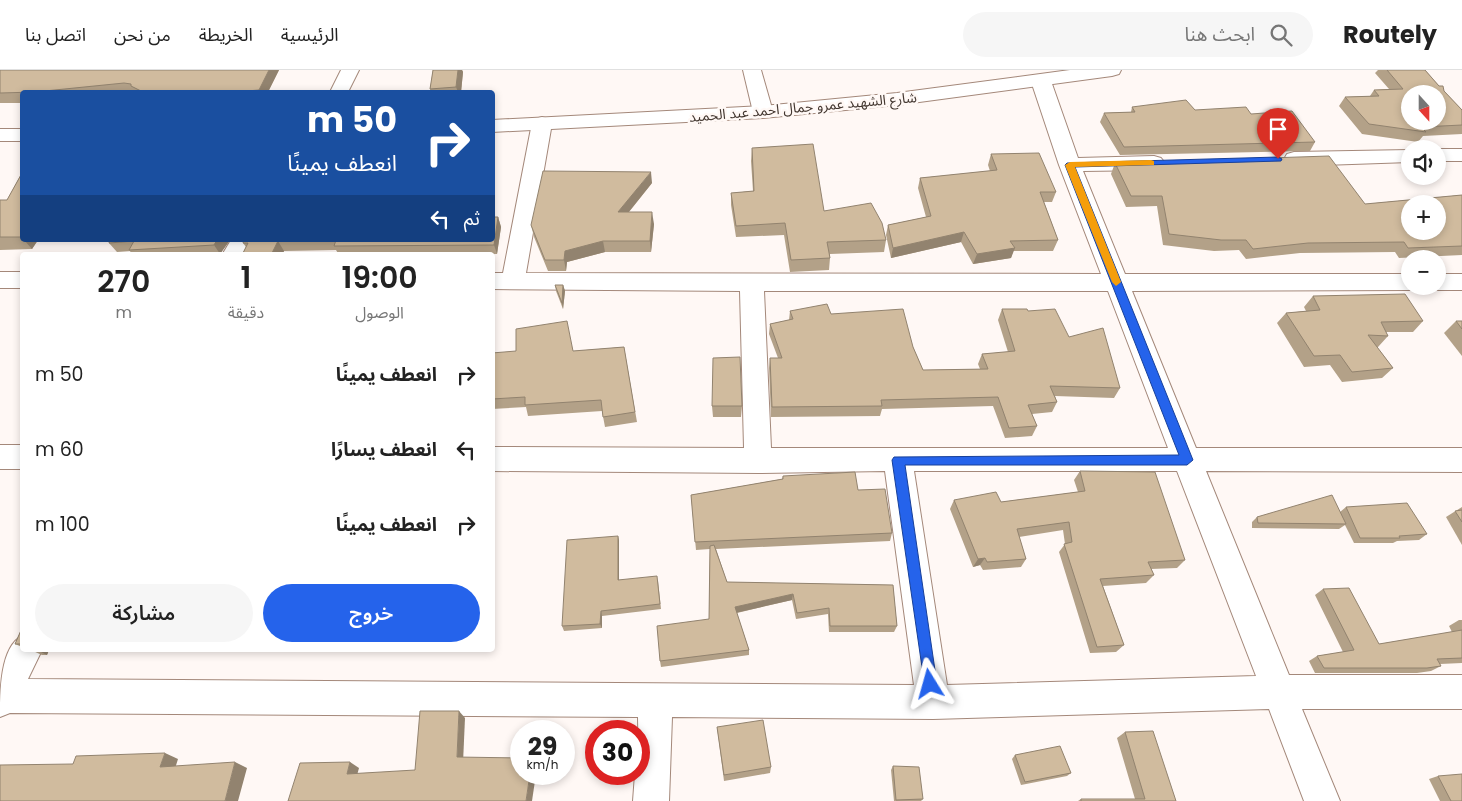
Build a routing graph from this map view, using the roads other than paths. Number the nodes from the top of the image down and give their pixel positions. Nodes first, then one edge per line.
1 (350, 70) edge
2 (752, 70) edge
3 (1112, 70) edge
4 (1041, 81) junction
5 (341, 90) edge
6 (763, 112) junction
7 (542, 123) junction
8 (495, 126) edge
9 (0, 135) edge
10 (20, 135) edge
11 (1462, 155) edge
12 (1401, 156) edge
13 (1446, 156) edge
14 (1274, 160) edge
15 (1177, 162) edge
16 (1070, 165) junction
17 (0, 280) edge
18 (20, 280) edge
19 (503, 281) edge
20 (1117, 282) junction
21 (1401, 282) edge
22 (1446, 282) edge
23 (1462, 282) edge
24 (752, 283) junction
25 (0, 457) edge
26 (20, 457) edge
27 (495, 459) edge
28 (898, 460) junction
29 (1187, 460) junction
30 (1462, 460) edge
31 (758, 461) junction
32 (25, 652) edge
33 (1279, 692) junction
34 (1462, 692) edge
35 (1, 697) edge
36 (656, 699) junction
37 (933, 702) junction
38 (651, 801) edge
39 (1322, 801) edge

1 - 5 street
2 - 6 street
3 - 4 street, شارع الشهيد عمرو جمال احمد عبد الحميد
4 - 6 street, شارع الشهيد عمرو جمال احمد عبد الحميد
4 - 16 street
6 - 7 street, شارع الشهيد عمرو جمال احمد عبد الحميد
7 - 8 street, شارع الشهيد عمرو جمال احمد عبد الحميد
7 - 19 street
9 - 10 street
11 - 13 street
12 - 14 street
15 - 16 street
16 - 20 street
17 - 18 street
19 - 24 street
20 - 21 street
20 - 24 street
20 - 29 street
22 - 23 street
24 - 31 street
25 - 26 street
27 - 31 street
28 - 29 street
28 - 31 street
28 - 37 street
29 - 30 street
29 - 33 street
32 - 35 street
33 - 34 street
33 - 37 street
33 - 39 street
35 - 36 street
36 - 37 street
36 - 38 street

